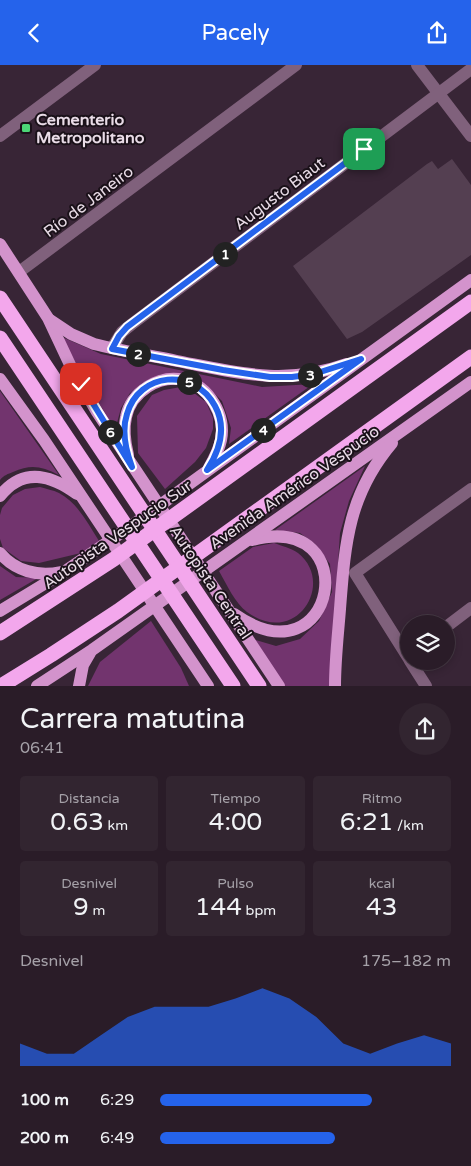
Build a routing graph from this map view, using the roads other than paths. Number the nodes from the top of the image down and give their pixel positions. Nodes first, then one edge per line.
1 (95, 65) edge
2 (296, 65) edge
3 (417, 65) edge
4 (471, 69) edge
5 (439, 93) junction
6 (0, 136) edge
7 (471, 137) edge
8 (0, 243) edge
9 (19, 273) junction
10 (471, 280) edge
11 (0, 299) edge
12 (471, 302) edge
13 (48, 318) junction
14 (0, 338) edge
15 (112, 349) junction
16 (471, 357) edge
17 (361, 359) junction
18 (0, 379) edge
19 (471, 382) edge
20 (406, 428) junction
21 (132, 467) junction
22 (207, 470) junction
23 (471, 489) edge
24 (0, 496) edge
25 (83, 499) junction
26 (242, 543) junction
27 (0, 553) edge
28 (64, 572) junction
29 (226, 606) junction
30 (471, 608) edge
31 (0, 611) edge
32 (455, 620) edge
33 (0, 633) edge
34 (400, 644) edge
35 (92, 650) junction
36 (194, 665) junction
37 (416, 670) edge
38 (1, 686) edge
39 (37, 686) edge
40 (78, 686) edge
41 (198, 686) edge
42 (208, 686) edge
43 (233, 686) edge
44 (259, 686) edge
45 (280, 686) edge
46 (335, 686) edge
47 (426, 686) edge

1 - 6 street
2 - 9 street, Río de Janeiro
3 - 5 street
4 - 5 street, Augusto Biaut
5 - 7 street
5 - 15 street, Augusto Biaut
8 - 9 main road
9 - 13 main road
10 - 17 main road
11 - 44 highway, Autopista Central
12 - 33 highway, Autopista Vespucio Sur
13 - 15 main road
13 - 21 main road
14 - 43 highway
15 - 17 main road
16 - 38 highway
17 - 22 main road
18 - 25 main road
19 - 20 main road, Avenida Américo Vespucio
20 - 26 main road, Avenida Américo Vespucio
20 - 46 main road
21 - 22 main road
21 - 29 main road
22 - 28 main road
23 - 34 street
24 - 25 main road
25 - 36 main road
26 - 29 main road
26 - 35 main road, Avenida Américo Vespucio
27 - 28 main road
28 - 31 main road
29 - 45 main road
30 - 32 street
35 - 39 main road, Avenida Américo Vespucio
35 - 40 main road
36 - 41 main road
36 - 42 main road
37 - 47 street

